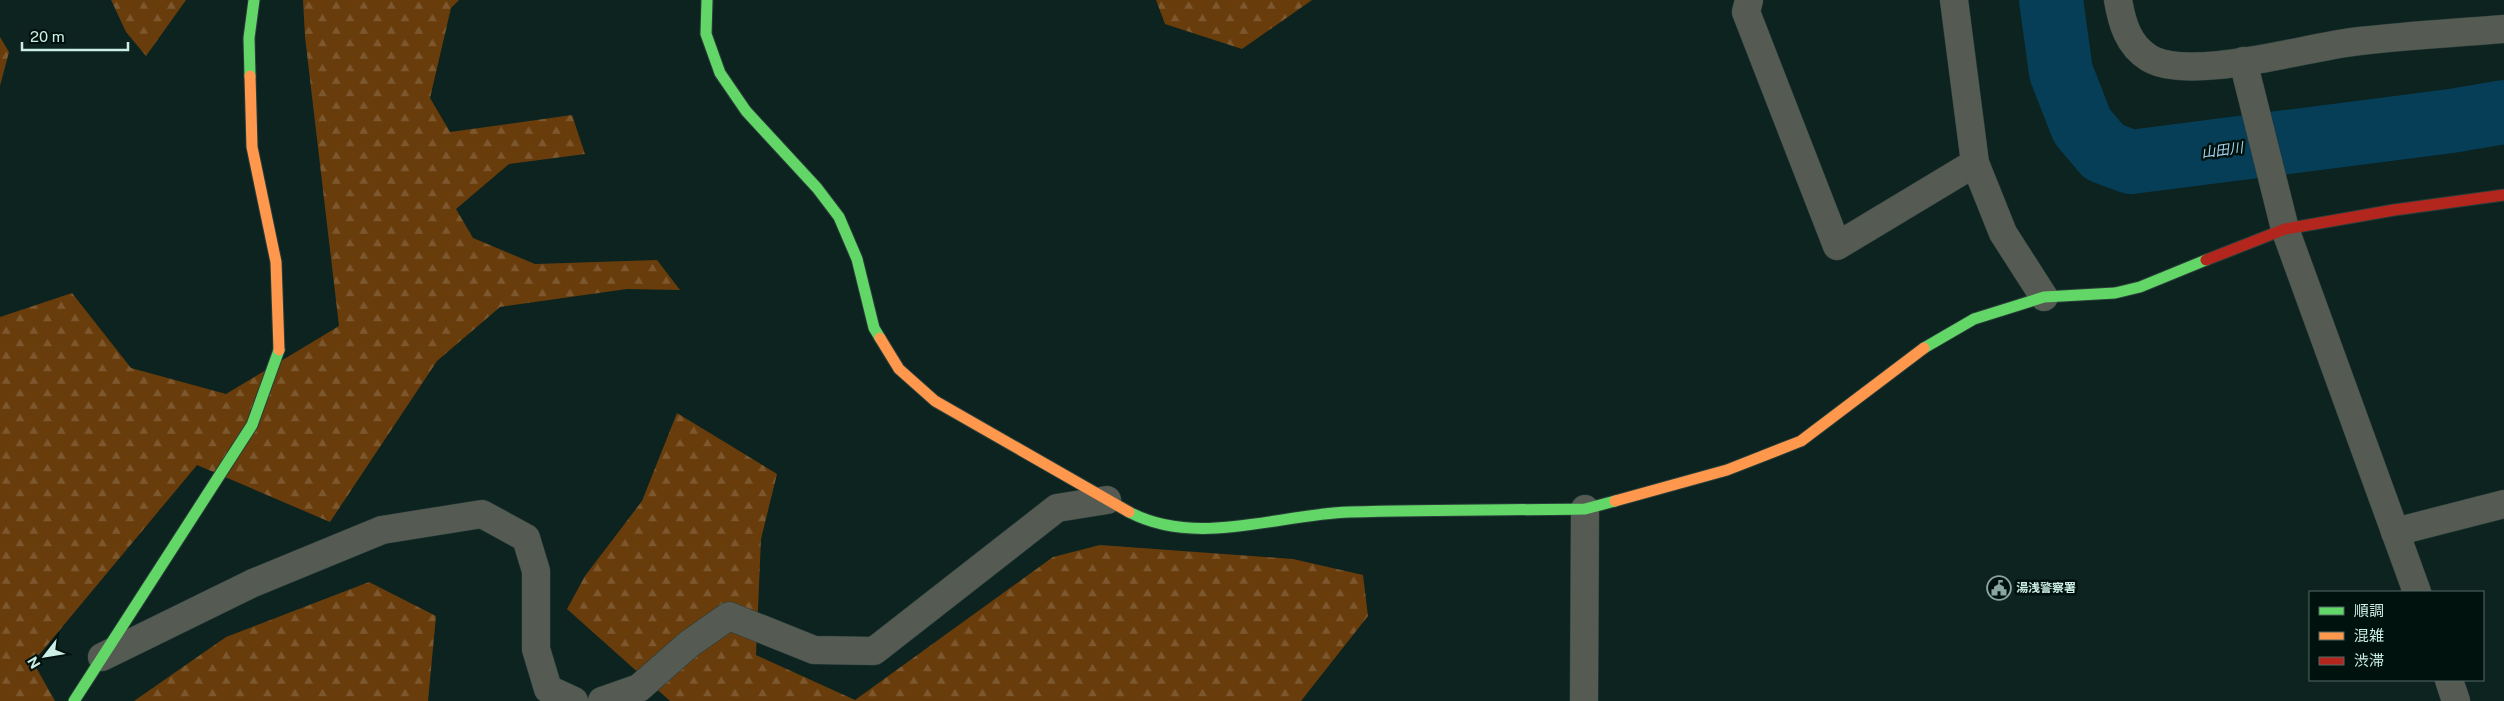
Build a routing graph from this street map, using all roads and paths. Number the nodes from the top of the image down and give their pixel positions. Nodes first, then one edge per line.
1 (254, 0) edge
2 (707, 0) edge
3 (1749, 0) edge
4 (1954, 0) edge
5 (2118, 0) edge
6 (2504, 29) edge
7 (2243, 61) junction
8 (1976, 163) junction
9 (2504, 195) edge
10 (2281, 217) junction
11 (2044, 297) junction
12 (1107, 500) junction
13 (2504, 504) edge
14 (1586, 509) junction
15 (2395, 532) junction
16 (2417, 591) edge
17 (102, 657) junction
18 (2448, 681) edge
19 (74, 701) edge
20 (574, 701) edge
21 (602, 701) edge
22 (1584, 701) edge
23 (2456, 701) edge

1 - 17 street
2 - 12 street
3 - 8 street
4 - 8 street
5 - 7 street
6 - 7 street
7 - 10 street
8 - 11 street
9 - 10 street
10 - 11 street
10 - 15 street
11 - 14 street
12 - 14 street
12 - 21 street
13 - 15 street
14 - 22 street
15 - 16 street
17 - 19 street
17 - 20 street
18 - 23 street

